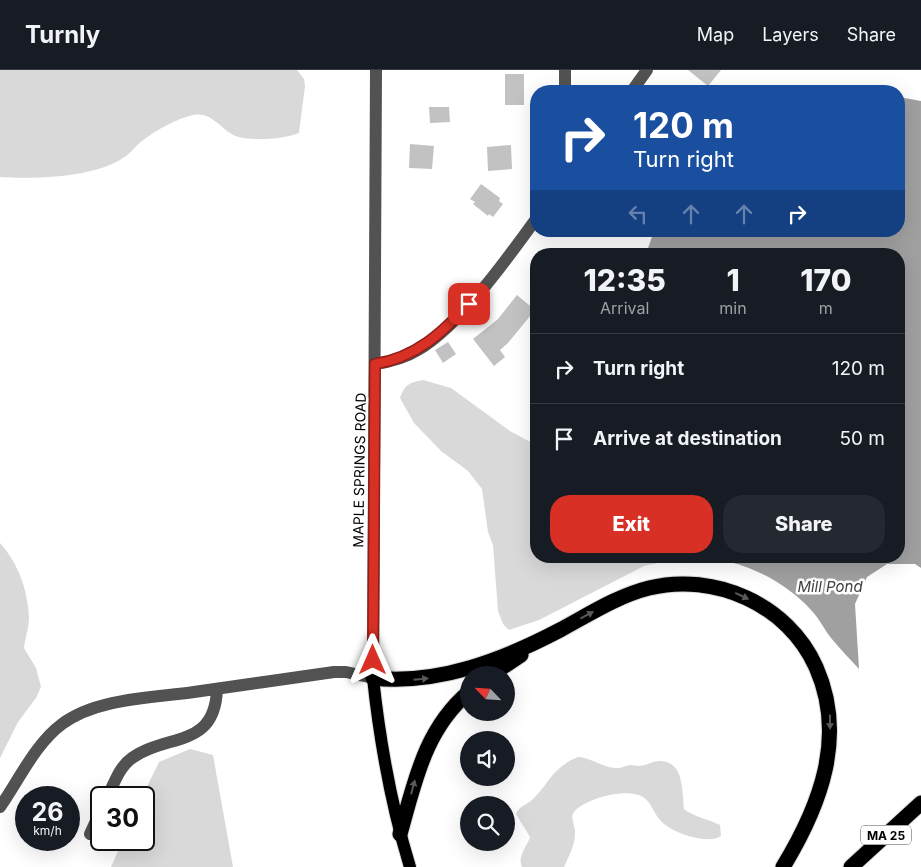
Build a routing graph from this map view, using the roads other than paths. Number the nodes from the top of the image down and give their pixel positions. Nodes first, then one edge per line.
1 (376, 70) edge
2 (565, 70) edge
3 (647, 70) edge
4 (565, 85) edge
5 (636, 85) edge
6 (530, 227) edge
7 (375, 364) junction
8 (544, 638) junction
9 (503, 666) edge
10 (373, 678) junction
11 (217, 689) junction
12 (460, 702) edge
13 (113, 786) edge
14 (921, 803) edge
15 (0, 807) edge
16 (400, 834) junction
17 (410, 867) edge
18 (783, 867) edge
19 (851, 867) edge

1 - 7 street, MAPLE SPRINGS ROAD
2 - 4 street
3 - 5 street
6 - 7 street
7 - 10 street, MAPLE SPRINGS ROAD
8 - 9 highway
10 -> 8 highway
8 -> 18 highway
10 - 11 street
10 - 16 main road, MAPLE SPRINGS ROAD
11 - 13 street
11 - 15 street
16 -> 12 highway
14 - 19 highway, MA 25
16 - 17 main road, MAPLE SPRINGS ROAD

